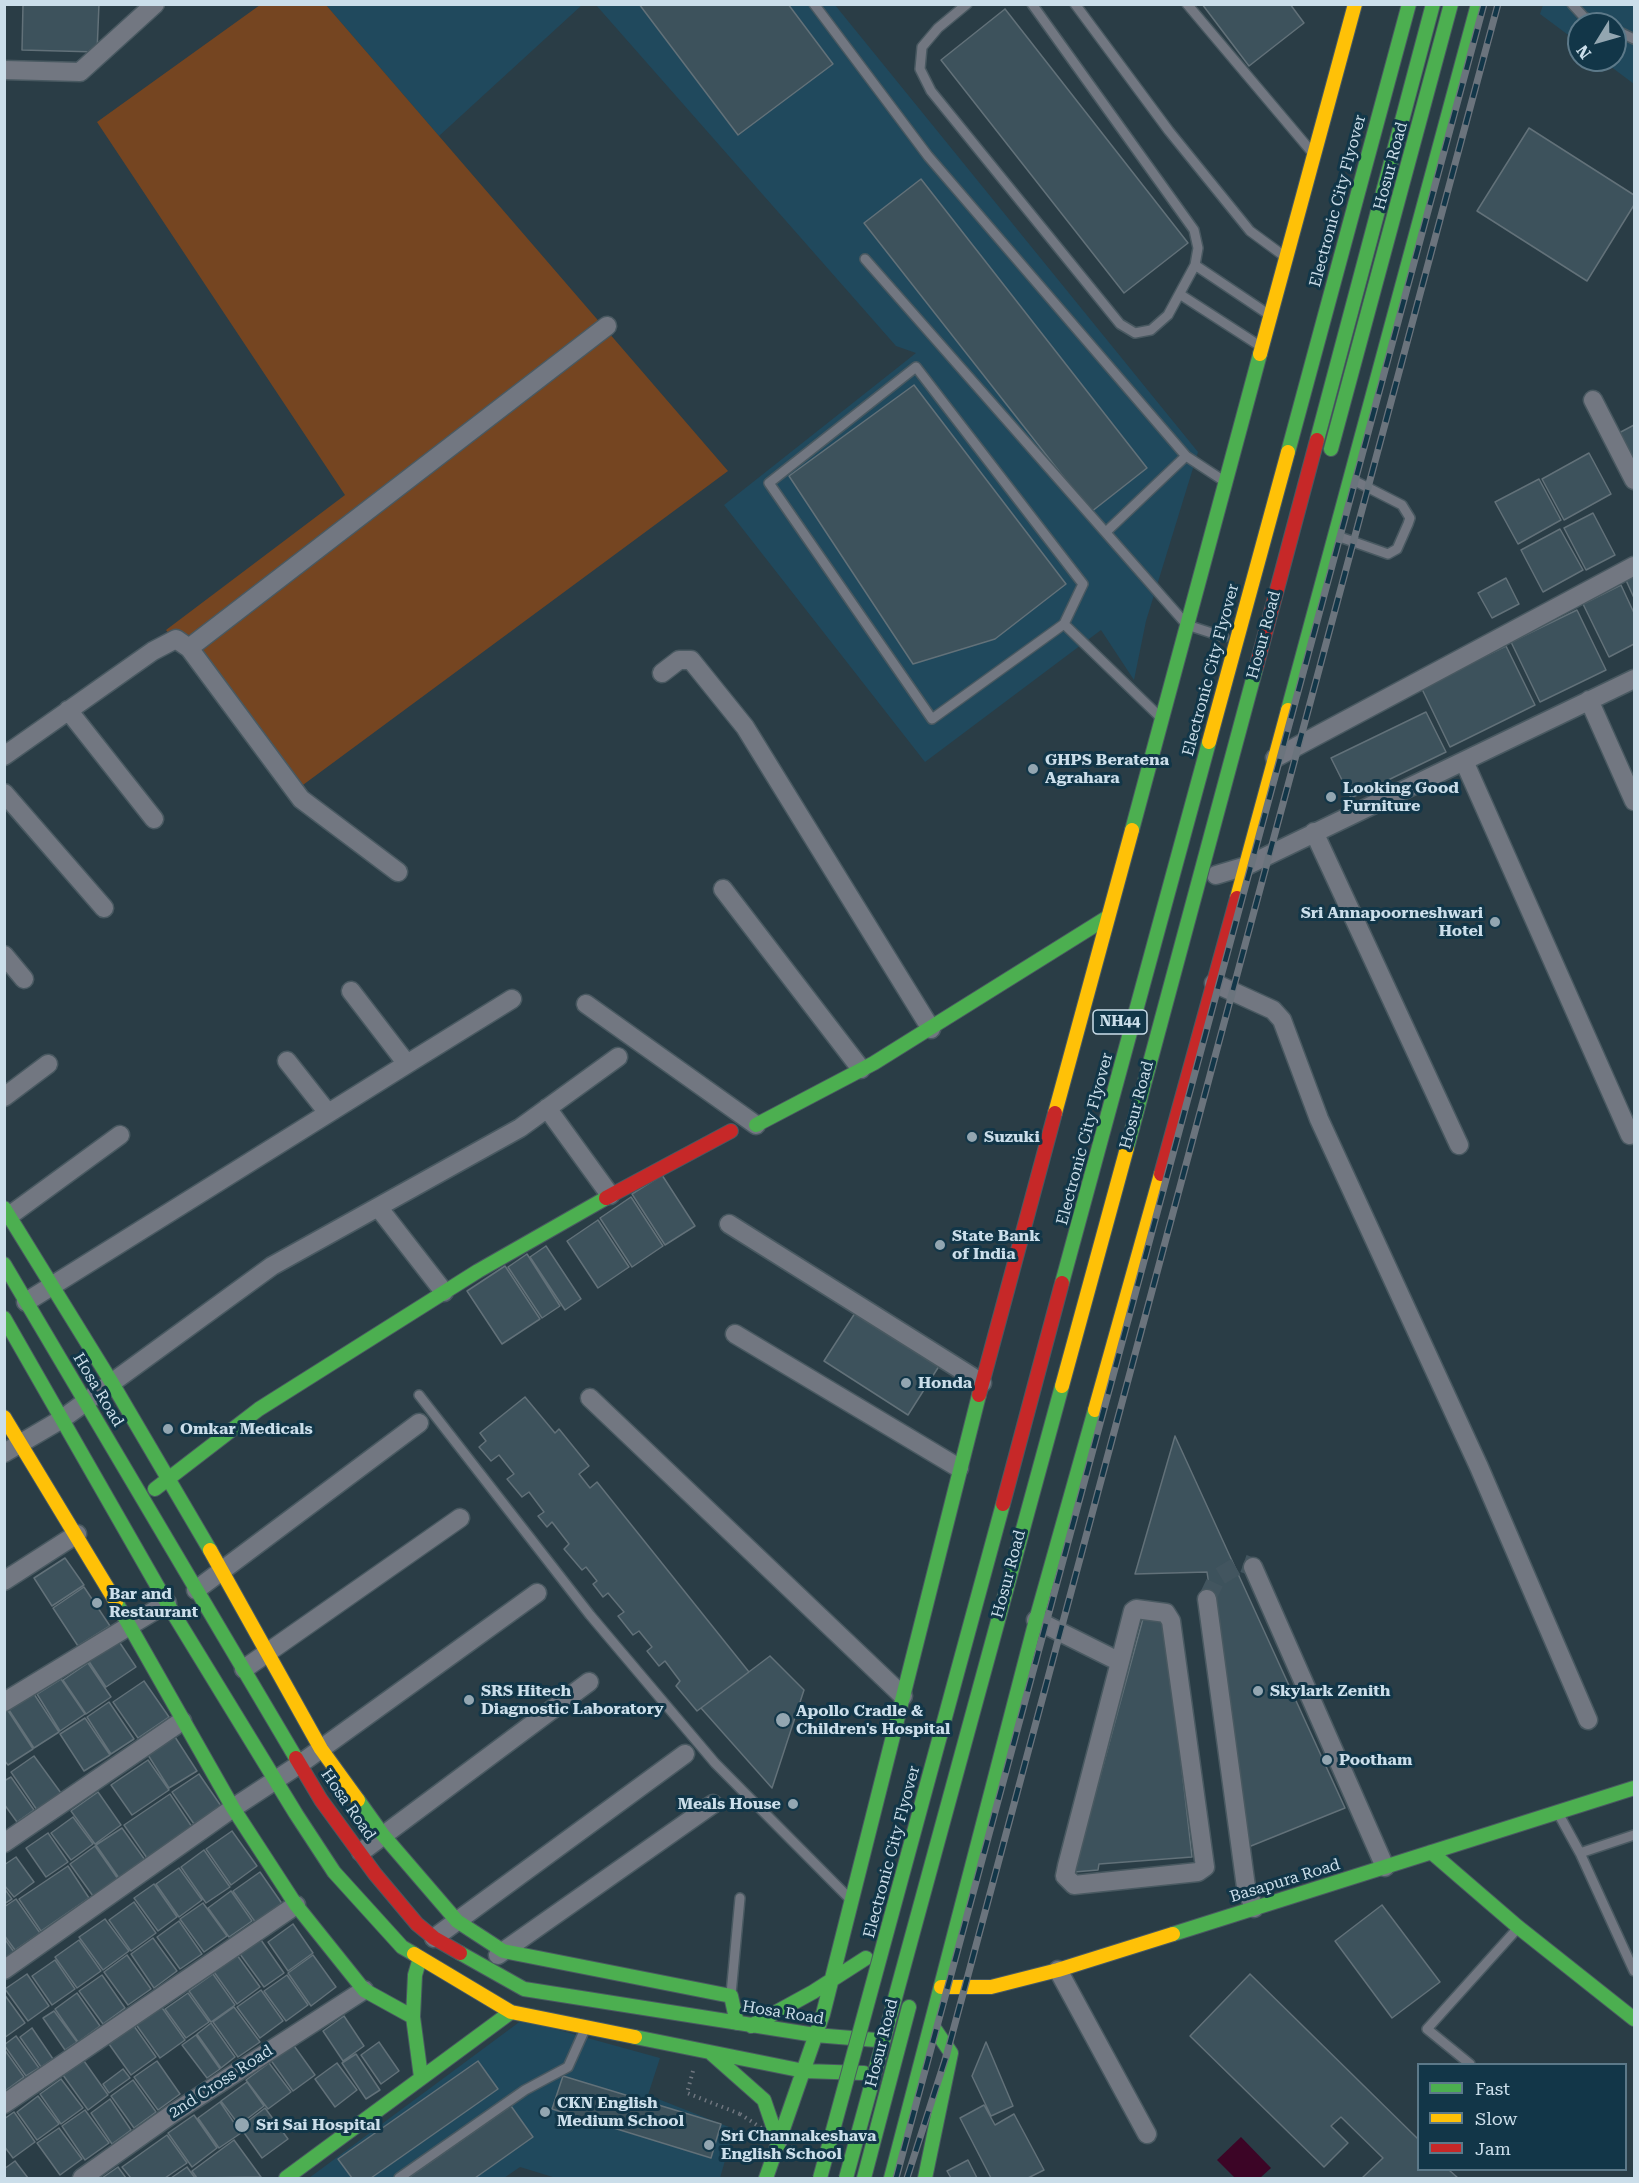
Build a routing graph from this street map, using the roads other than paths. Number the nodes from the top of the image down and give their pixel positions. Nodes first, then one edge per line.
1 (154, 4) edge
2 (814, 4) edge
3 (967, 4) edge
4 (1032, 4) edge
5 (1075, 4) edge
6 (1187, 4) edge
7 (1355, 4) edge
8 (1409, 4) edge
9 (1434, 4) edge
10 (1451, 4) edge
11 (1478, 4) edge
12 (4, 70) edge
13 (1314, 155) junction
14 (1286, 257) junction
15 (865, 259) dead end
16 (1195, 265) junction
17 (1181, 296) junction
18 (1270, 316) junction
19 (607, 326) dead end
20 (1262, 347) junction
21 (1593, 400) dead end
22 (1186, 456) junction
23 (1328, 463) dead end
24 (1269, 466) dead end
25 (1350, 479) junction
26 (1635, 480) edge
27 (1225, 482) junction
28 (1106, 532) junction
29 (1335, 536) junction
30 (1635, 566) edge
31 (1064, 624) junction
32 (1187, 624) junction
33 (1224, 637) junction
34 (189, 648) junction
35 (662, 673) dead end
36 (1635, 679) edge
37 (1589, 700) junction
38 (68, 710) junction
39 (1162, 718) junction
40 (4, 756) edge
41 (1275, 758) junction
42 (1464, 761) junction
43 (4, 793) edge
44 (1635, 801) edge
45 (154, 819) dead end
46 (1314, 832) junction
47 (1246, 866) junction
48 (399, 872) dead end
49 (1216, 875) dead end
50 (723, 889) dead end
51 (104, 908) dead end
52 (1108, 917) junction
53 (4, 955) edge
54 (24, 979) dead end
55 (1214, 983) junction
56 (351, 991) dead end
57 (512, 999) dead end
58 (586, 1004) dead end
59 (931, 1029) junction
60 (618, 1057) dead end
61 (287, 1061) dead end
62 (48, 1064) dead end
63 (407, 1064) junction
64 (861, 1069) junction
65 (4, 1097) edge
66 (548, 1108) junction
67 (328, 1113) junction
68 (756, 1125) joint
69 (731, 1131) dead end
70 (120, 1135) dead end
71 (1630, 1135) dead end
72 (1459, 1145) dead end
73 (610, 1195) junction
74 (378, 1207) junction
75 (7, 1212) edge
76 (729, 1224) dead end
77 (4, 1264) edge
78 (51, 1287) junction
79 (444, 1292) junction
80 (27, 1302) junction
81 (6, 1325) edge
82 (735, 1334) dead end
83 (112, 1383) junction
84 (982, 1383) junction
85 (419, 1395) dead end
86 (590, 1398) dead end
87 (86, 1401) junction
88 (4, 1417) edge
89 (62, 1419) junction
90 (419, 1423) dead end
91 (21, 1444) junction
92 (4, 1453) edge
93 (959, 1468) junction
94 (168, 1479) junction
95 (142, 1498) junction
96 (460, 1518) dead end
97 (77, 1534) junction
98 (1253, 1567) dead end
99 (222, 1570) junction
100 (4, 1581) edge
101 (196, 1590) junction
102 (537, 1593) dead end
103 (1207, 1599) tunnel mouth
104 (167, 1603) junction
105 (1035, 1620) junction
106 (130, 1626) junction
107 (268, 1653) junction
108 (1120, 1662) junction
109 (244, 1670) junction
110 (589, 1682) dead end
111 (903, 1696) junction
112 (4, 1702) edge
113 (1588, 1720) dead end
114 (182, 1721) junction
115 (321, 1749) junction
116 (685, 1754) dead end
117 (300, 1764) junction
118 (276, 1779) junction
119 (1635, 1788) edge
120 (713, 1804) dead end
121 (233, 1808) junction
122 (1558, 1812) junction
123 (383, 1835) junction
124 (1635, 1835) edge
125 (4, 1844) edge
126 (361, 1852) junction
127 (1431, 1852) junction
128 (1580, 1853) junction
129 (1385, 1867) junction
130 (740, 1898) dead end
131 (851, 1899) junction
132 (296, 1905) junction
133 (1254, 1908) junction
134 (457, 1921) junction
135 (1518, 1927) junction
136 (434, 1938) junction
137 (503, 1951) junction
138 (420, 1958) junction
139 (866, 1958) junction
140 (482, 1965) junction
141 (4, 1970) edge
142 (1058, 1970) junction
143 (1635, 1971) edge
144 (831, 1981) junction
145 (941, 1987) junction
146 (364, 1990) junction
147 (731, 1996) junction
148 (911, 1996) dead end
149 (511, 2012) junction
150 (413, 2017) junction
151 (1635, 2019) edge
152 (744, 2024) junction
153 (932, 2025) junction
154 (585, 2027) junction
155 (815, 2035) junction
156 (844, 2039) junction
157 (900, 2041) junction
158 (708, 2051) junction
159 (1469, 2063) edge
160 (804, 2071) junction
161 (834, 2072) junction
162 (892, 2074) junction
163 (421, 2077) junction
164 (4, 2104) edge
165 (1148, 2134) dead end
166 (779, 2144) junction
167 (82, 2178) edge
168 (286, 2178) edge
169 (399, 2178) edge
170 (766, 2178) edge
171 (805, 2178) edge
172 (820, 2178) edge
173 (846, 2178) edge
174 (864, 2178) edge
175 (891, 2178) edge
176 (925, 2178) edge

1 - 12 street
2 - 22 lane
3 - 17 lane
4 - 16 lane
5 - 14 lane
6 - 13 lane
7 - 13 main road
8 - 172 main road, Electronic City Flyover, bridge
9 - 173 main road, bridge
10 - 23 main road, Hosur Road
11 - 25 main road
13 - 14 main road
14 - 18 main road
15 - 28 lane
16 - 17 lane
16 - 18 lane
17 - 20 lane
18 - 20 main road
19 - 34 street
20 - 27 main road
21 - 26 street
22 - 27 lane
22 - 28 lane
24 - 33 main road, NH44
25 - 29 main road
25 - 29 lane
27 - 32 main road
28 - 32 lane
29 - 41 main road
30 - 41 street
31 - 31 lane
31 - 39 lane
32 - 33 lane
32 - 39 main road
33 - 139 main road, NH44
34 - 38 street
34 - 48 street
35 - 59 street
36 - 37 street
37 - 42 street
37 - 44 street
38 - 40 street
38 - 45 street
39 - 52 main road
41 - 47 main road
42 - 46 street
42 - 71 street
43 - 51 street
46 - 47 street
46 - 72 street
47 - 49 street
47 - 55 main road
50 - 64 street
52 - 59 main road
52 - 84 main road
53 - 54 street
55 - 105 main road
55 - 113 street
56 - 63 street
57 - 63 street
58 - 68 street
59 - 64 main road
60 - 66 street
61 - 67 street
62 - 65 street
63 - 67 street
64 - 68 main road
66 - 73 street
66 - 74 street
67 - 78 street
69 - 73 main road
70 - 75 street
73 - 79 main road
74 - 79 street
74 - 83 street
75 - 78 main road
76 - 84 street
77 - 80 main road, Hosa Road
78 - 80 street
78 - 83 main road
79 - 94 main road
80 - 87 main road, Hosa Road
81 - 89 main road
82 - 93 street
83 - 87 street
83 - 94 main road
84 - 93 main road
85 - 131 lane
86 - 111 street
87 - 89 street
87 - 95 main road, Hosa Road
88 - 91 main road
89 - 91 street
89 - 104 main road
90 - 99 street
91 - 92 street
91 - 97 main road
93 - 111 main road
94 - 95 main road
94 - 99 main road
95 - 101 main road, Hosa Road
96 - 107 street
97 - 100 street
97 - 106 main road
98 - 129 street
99 - 101 street
99 - 107 main road
101 - 109 main road, Hosa Road
102 - 115 street
103 - 133 street
104 - 106 street
104 - 118 main road
105 - 108 street
105 - 145 main road
106 - 112 street
106 - 114 main road
107 - 109 street
107 - 115 main road
108 - 108 street
109 - 117 main road, Hosa Road
110 - 123 street
111 - 131 main road
114 - 121 main road
114 - 125 street
115 - 117 street
115 - 123 main road
116 - 134 street
117 - 118 street
117 - 126 main road, Hosa Road
118 - 121 street
118 - 138 main road
119 - 122 main road, Basapura Road
120 - 137 street
121 - 132 main road
121 - 141 street
122 - 127 main road, Basapura Road
122 - 128 lane
123 - 126 street
123 - 134 main road
124 - 128 lane
126 - 136 main road, Hosa Road
127 - 129 main road, Basapura Road
127 - 135 main road
128 - 143 lane
129 - 133 main road, Basapura Road
130 - 147 lane
131 - 144 main road
132 - 146 main road
132 - 164 street
133 - 142 main road, Basapura Road
134 - 136 street
134 - 137 main road
135 - 151 main road
135 - 159 lane
136 - 140 main road, Hosa Road
137 - 140 street
137 - 147 main road
138 - 149 main road
138 - 150 main road
139 - 144 main road
139 - 156 main road, NH44
140 - 152 main road, Hosa Road
142 - 145 main road, Basapura Road
142 - 165 street
144 - 152 main road
144 - 155 main road
145 - 153 main road
146 - 150 main road
146 - 167 street, 2nd Cross Road
147 - 152 main road
148 - 157 main road, Hosur Road
149 - 154 main road
149 - 163 main road
150 - 163 main road
152 - 155 main road, Hosa Road
153 - 175 main road
153 - 176 main road
154 - 158 main road
154 - 169 lane
155 - 156 main road, Hosa Road
155 - 160 main road
156 - 157 main road, Hosa Road
156 - 161 main road, NH44
157 - 162 main road, Hosur Road
158 - 160 main road
158 - 166 main road
160 - 161 main road
160 - 166 main road
161 - 162 main road
161 - 171 main road, NH44
162 - 174 main road, Hosur Road
163 - 168 main road
166 - 170 main road

